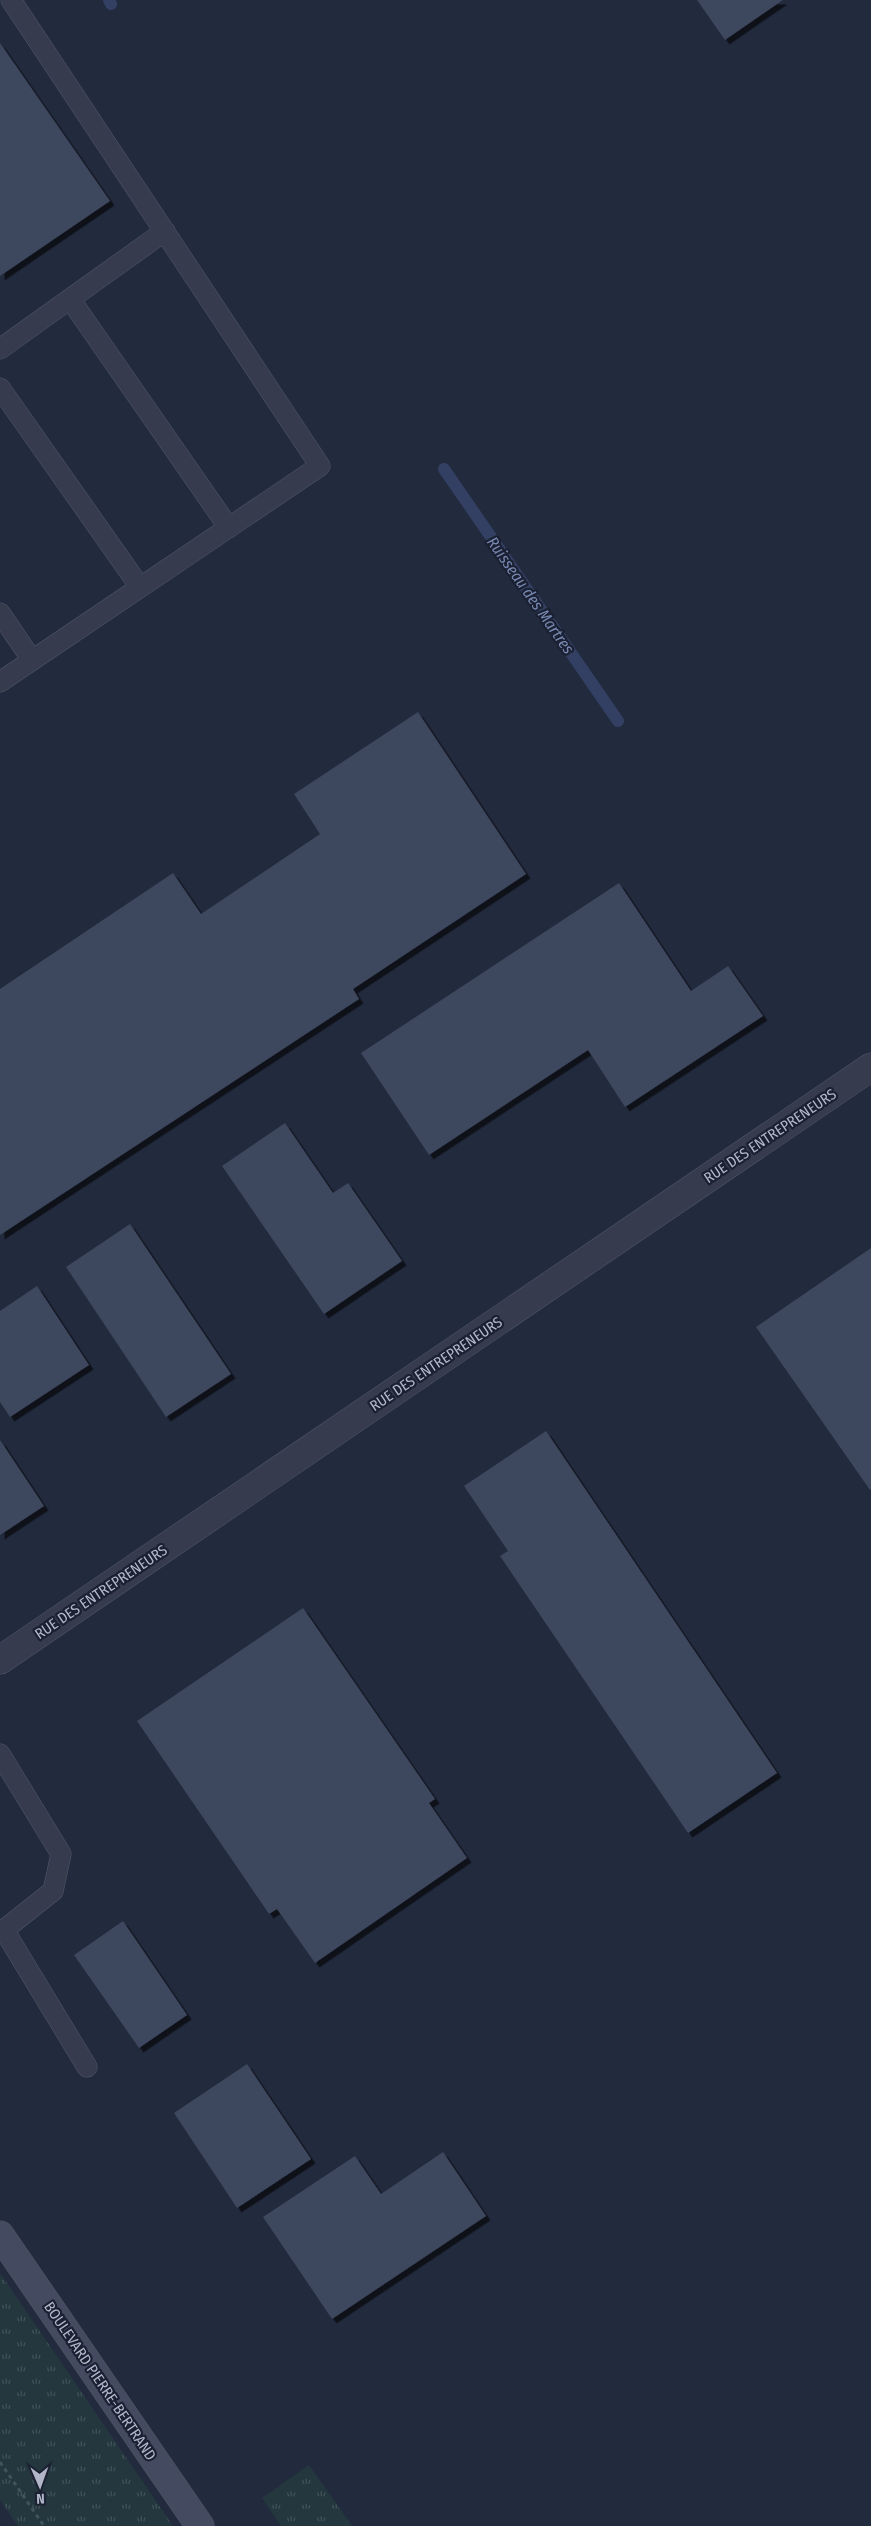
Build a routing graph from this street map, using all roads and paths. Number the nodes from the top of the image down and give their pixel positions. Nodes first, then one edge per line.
1 (11, 0) edge
2 (165, 232) junction
3 (70, 299) junction
4 (0, 349) edge
5 (0, 388) edge
6 (228, 528) junction
7 (140, 587) junction
8 (0, 613) edge
9 (32, 660) junction
10 (0, 682) edge
11 (871, 1067) edge
12 (0, 1660) edge
13 (0, 1754) edge
14 (2, 1931) edge
15 (86, 2067) dead end
16 (0, 2235) edge
17 (0, 2462) edge
18 (44, 2526) edge
19 (200, 2526) edge

1 - 2 lane
2 - 3 lane
2 - 6 lane
3 - 4 lane
3 - 6 lane
5 - 7 lane
6 - 7 lane
7 - 9 lane
8 - 9 lane
9 - 10 lane
11 - 12 street, RUE DES ENTREPRENEURS
13 - 14 lane
14 - 15 lane
16 - 19 main road, BOULEVARD PIERRE-BERTRAND
17 - 18 path

